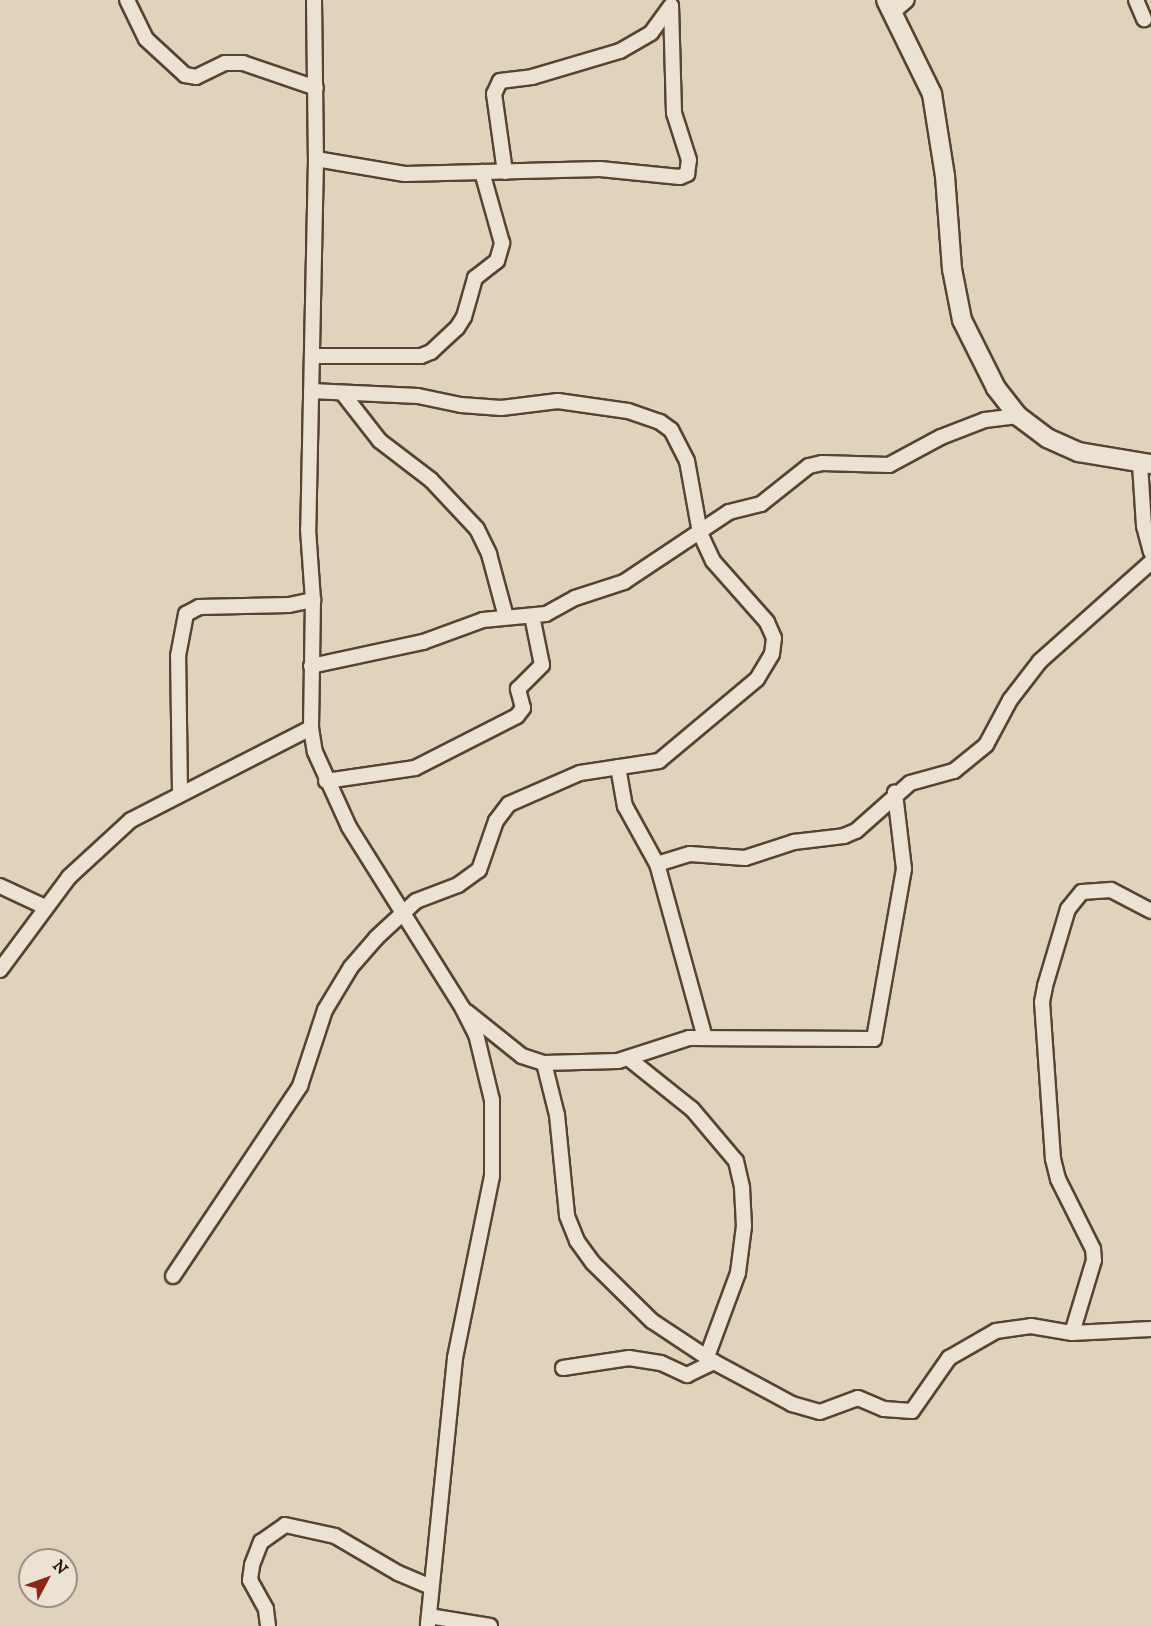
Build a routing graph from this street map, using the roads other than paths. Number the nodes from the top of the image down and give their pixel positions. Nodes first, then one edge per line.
1 (127, 0) edge
2 (314, 0) edge
3 (1136, 0) edge
4 (671, 3) edge
5 (896, 4) edge
6 (1144, 19) dead end
7 (316, 88) junction
8 (316, 159) junction
9 (482, 172) junction
10 (505, 172) junction
11 (312, 356) junction
12 (310, 391) junction
13 (344, 395) junction
14 (1018, 416) junction
15 (1145, 464) edge
16 (700, 533) junction
17 (1151, 552) edge
18 (1151, 562) edge
19 (314, 600) junction
20 (532, 616) junction
21 (506, 617) junction
22 (311, 666) junction
23 (311, 728) junction
24 (618, 767) junction
25 (326, 782) junction
26 (180, 792) junction
27 (895, 793) junction
28 (657, 864) junction
29 (0, 886) edge
30 (45, 907) junction
31 (1151, 911) edge
32 (401, 916) junction
33 (0, 970) edge
34 (463, 1009) junction
35 (705, 1038) junction
36 (628, 1058) junction
37 (544, 1063) junction
38 (174, 1276) dead end
39 (1151, 1329) edge
40 (1072, 1333) junction
41 (711, 1360) junction
42 (562, 1368) dead end
43 (430, 1587) junction
44 (428, 1621) edge
45 (268, 1626) edge
46 (490, 1626) edge

1 - 7 street
2 - 7 street
3 - 6 street
4 - 10 street
4 - 10 street
5 - 14 main road
7 - 8 street
8 - 9 street
8 - 11 street
9 - 10 street
9 - 11 street
11 - 12 street
12 - 13 street
12 - 19 street
13 - 16 street
13 - 21 street
14 - 15 main road
14 - 16 street
15 - 17 street
16 - 20 street
16 - 24 street
18 - 27 street
19 - 22 street
19 - 26 street
20 - 21 street
20 - 25 street
21 - 22 street
22 - 23 street
23 - 25 street
23 - 26 street
24 - 28 street
24 - 32 street
25 - 32 street
26 - 30 street
27 - 28 street
27 - 35 street
28 - 35 street
29 - 30 street
30 - 33 street
31 - 40 street
32 - 34 street
32 - 38 street
34 - 37 street
34 - 43 street
35 - 36 street
36 - 37 street
36 - 41 street
37 - 41 street
39 - 40 street
40 - 41 street
41 - 42 street
43 - 44 street
43 - 45 street
44 - 46 street

